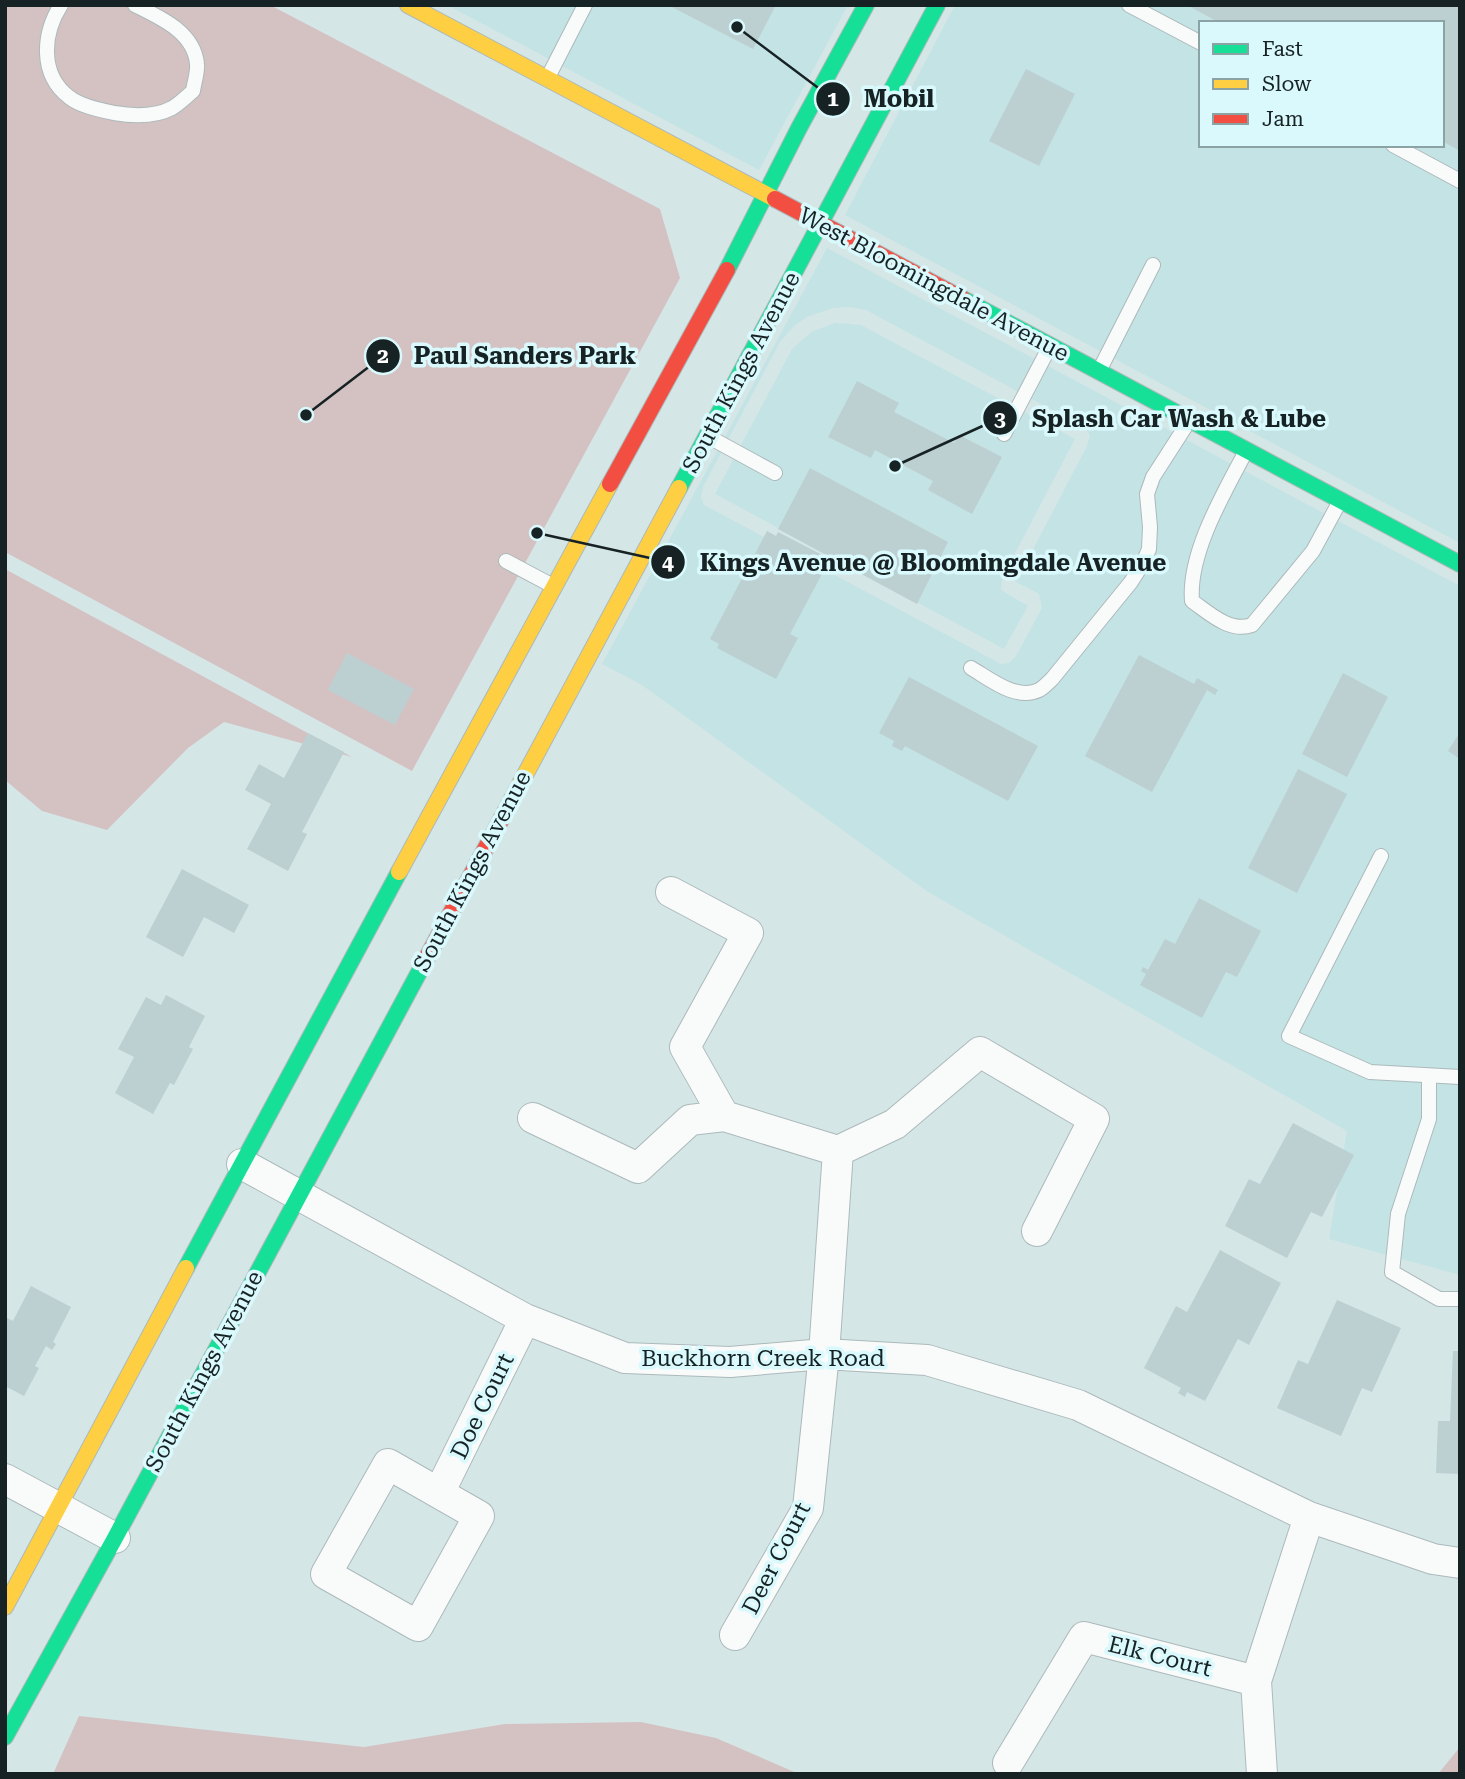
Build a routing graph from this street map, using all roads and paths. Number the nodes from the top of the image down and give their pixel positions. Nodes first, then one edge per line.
1 (61, 5) edge
2 (135, 5) edge
3 (408, 5) edge
4 (585, 5) edge
5 (866, 5) edge
6 (937, 5) edge
7 (1129, 5) edge
8 (1199, 42) edge
9 (547, 79) junction
10 (1396, 147) edge
11 (1460, 181) edge
12 (766, 194) junction
13 (821, 224) junction
14 (1153, 265) dead end
15 (1050, 345) junction
16 (1099, 370) junction
17 (1190, 419) junction
18 (1004, 434) dead end
19 (707, 436) junction
20 (1247, 450) junction
21 (775, 473) dead end
22 (1341, 500) junction
23 (506, 561) dead end
24 (1460, 564) edge
25 (554, 587) junction
26 (971, 668) dead end
27 (1381, 856) dead end
28 (671, 892) dead end
29 (1429, 1077) junction
30 (1460, 1077) edge
31 (723, 1116) junction
32 (533, 1118) dead end
33 (838, 1151) junction
34 (242, 1164) junction
35 (298, 1195) junction
36 (1037, 1231) dead end
37 (1460, 1299) edge
38 (525, 1319) junction
39 (824, 1354) junction
40 (5, 1479) edge
41 (439, 1493) junction
42 (59, 1508) junction
43 (1308, 1517) junction
44 (115, 1538) junction
45 (1460, 1563) edge
46 (5, 1607) edge
47 (735, 1635) dead end
48 (1256, 1681) junction
49 (5, 1737) edge
50 (1008, 1763) dead end
51 (1262, 1774) edge

1 - 2 lane
3 - 9 main road, West Bloomingdale Avenue
4 - 9 lane
5 - 12 main road
6 - 13 main road, South Kings Avenue
7 - 8 lane
9 - 12 main road, West Bloomingdale Avenue
10 - 11 lane
12 - 13 main road, West Bloomingdale Avenue
12 - 25 main road
13 - 15 main road, West Bloomingdale Avenue
13 - 19 main road, South Kings Avenue
14 - 16 lane
15 - 16 main road, West Bloomingdale Avenue
15 - 18 lane
16 - 17 main road, West Bloomingdale Avenue
17 - 20 main road, West Bloomingdale Avenue
17 - 26 lane
19 - 21 lane
19 - 35 main road, South Kings Avenue
20 - 22 main road, West Bloomingdale Avenue
20 - 22 lane
22 - 24 main road, West Bloomingdale Avenue
23 - 25 lane
25 - 34 main road
27 - 29 lane
28 - 31 street
29 - 30 lane
29 - 37 lane
31 - 32 street
31 - 33 street
33 - 36 street
33 - 39 street, Deer Court
34 - 35 street, Buckhorn Creek Road
34 - 42 main road
35 - 38 street, Buckhorn Creek Road
35 - 44 main road, South Kings Avenue
38 - 39 street, Buckhorn Creek Road
38 - 41 street, Doe Court
39 - 43 street, Buckhorn Creek Road
39 - 47 street, Deer Court
40 - 42 street
41 - 41 street
42 - 44 street
42 - 46 main road
43 - 45 street, Buckhorn Creek Road
43 - 48 street
44 - 49 main road, South Kings Avenue
48 - 50 street, Elk Court
48 - 51 street

